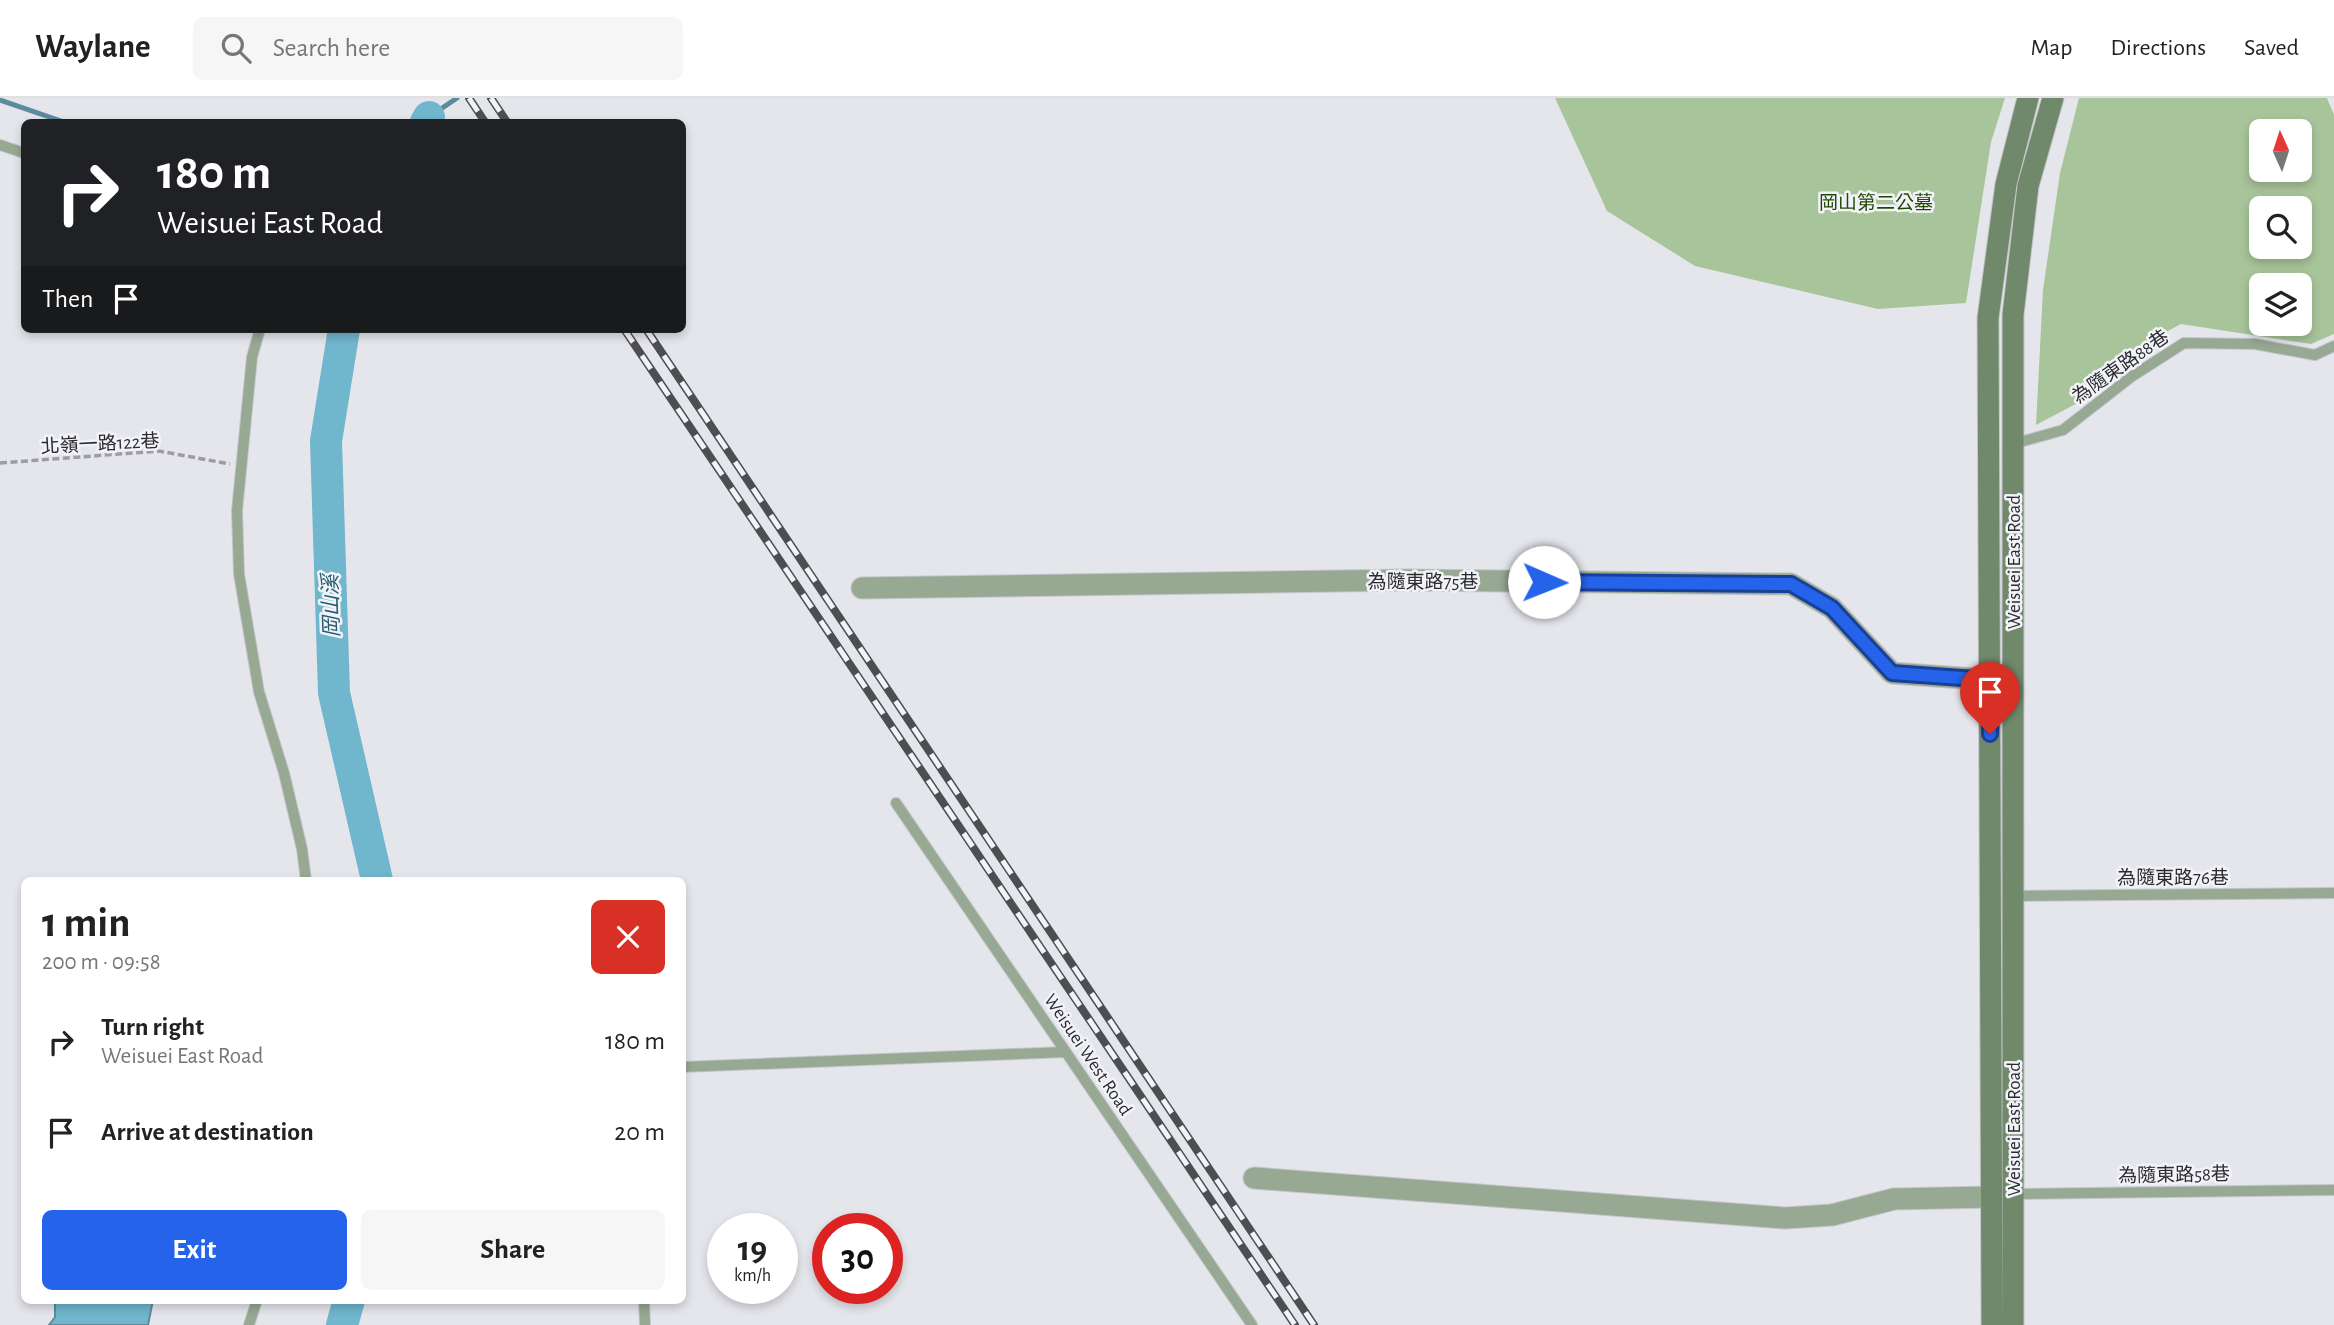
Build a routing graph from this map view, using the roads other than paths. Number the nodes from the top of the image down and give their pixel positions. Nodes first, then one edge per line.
1 (2028, 98) edge
2 (2053, 98) edge
3 (0, 145) edge
4 (21, 152) edge
5 (259, 333) edge
6 (2334, 346) edge
7 (2013, 444) junction
8 (862, 588) dead end
9 (1990, 680) junction
10 (896, 803) dead end
11 (306, 877) edge
12 (2334, 893) edge
13 (2013, 895) junction
14 (1066, 1052) junction
15 (686, 1067) edge
16 (1254, 1178) dead end
17 (2334, 1190) edge
18 (2014, 1194) junction
19 (1991, 1197) junction
20 (256, 1304) edge
21 (644, 1304) edge
22 (249, 1325) edge
23 (645, 1325) edge
24 (1252, 1325) edge
25 (1992, 1325) edge
26 (2013, 1325) edge

1 - 9 street, Weisuei East Road
2 - 7 street, Weisuei East Road
3 - 4 lane
5 - 11 lane
6 - 7 lane, 為隨東路88巷
7 - 13 street, Weisuei East Road
8 - 9 street, 為隨東路75巷
9 - 19 street, Weisuei East Road
10 - 14 lane, Weisuei West Road
12 - 13 lane, 為隨東路76巷
13 - 18 street, Weisuei East Road
14 - 15 lane
14 - 24 lane, Weisuei West Road
16 - 19 street
17 - 18 lane, 為隨東路58巷
18 - 26 street, Weisuei East Road
19 - 25 street, Weisuei East Road
20 - 22 lane
21 - 23 lane

